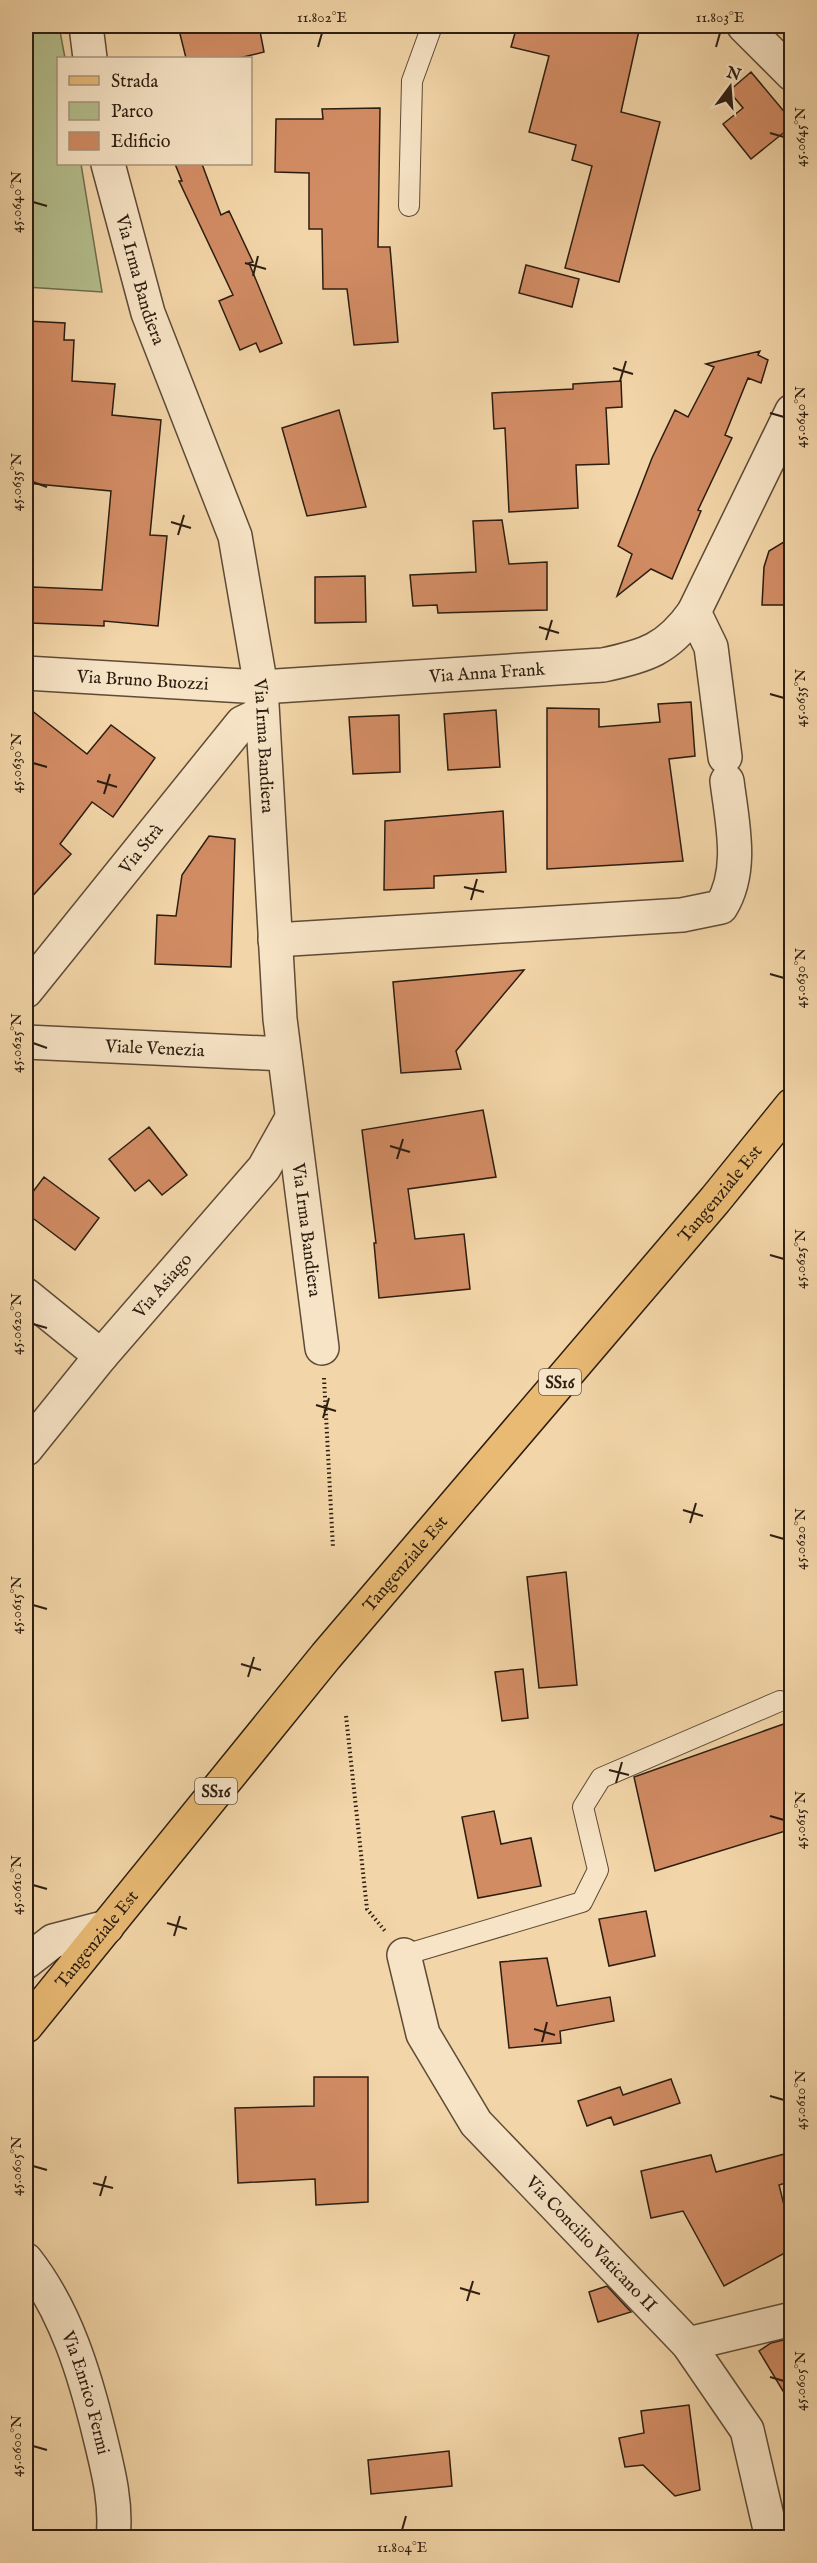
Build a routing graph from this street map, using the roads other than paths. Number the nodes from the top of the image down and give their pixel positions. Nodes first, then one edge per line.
1 (86, 26) edge
2 (432, 26) edge
3 (744, 26) edge
4 (90, 57) edge
5 (792, 74) edge
6 (108, 165) edge
7 (409, 206) dead end
8 (792, 411) edge
9 (694, 612) junction
10 (26, 674) edge
11 (261, 701) junction
12 (275, 939) junction
13 (26, 991) edge
14 (26, 1042) edge
15 (284, 1054) junction
16 (792, 1105) edge
17 (292, 1118) junction
18 (26, 1295) edge
19 (322, 1348) road end
20 (101, 1356) junction
21 (26, 1449) edge
22 (780, 1701) dead end
23 (107, 1927) junction
24 (404, 1955) joint
25 (26, 1962) edge
26 (26, 2026) edge
27 (26, 2260) edge
28 (792, 2319) edge
29 (688, 2344) junction
30 (113, 2538) edge
31 (772, 2538) edge

1 - 4 street
2 - 7 lane
3 - 5 street
6 - 11 street, Via Irma Bandiera
8 - 9 street, Via Anna Frank
9 - 11 street, Via Anna Frank
9 - 12 street
10 - 11 street, Via Bruno Buozzi
11 - 12 street, Via Irma Bandiera
11 - 13 street, Via Strà
12 - 15 street, Via Irma Bandiera
14 - 15 street, Viale Venezia
15 - 17 street, Via Irma Bandiera
16 - 23 main road, Tangenziale Est / SS16
17 - 19 street, Via Irma Bandiera
17 - 20 street, Via Asiago
18 - 20 street
20 - 21 street, Via Asiago
22 - 24 lane
23 - 25 street
23 - 26 main road, Tangenziale Est / SS16
24 - 29 street, Via Concilio Vaticano II
27 - 30 street, Via Enrico Fermi
28 - 29 street
29 - 31 street, Via Concilio Vaticano II

